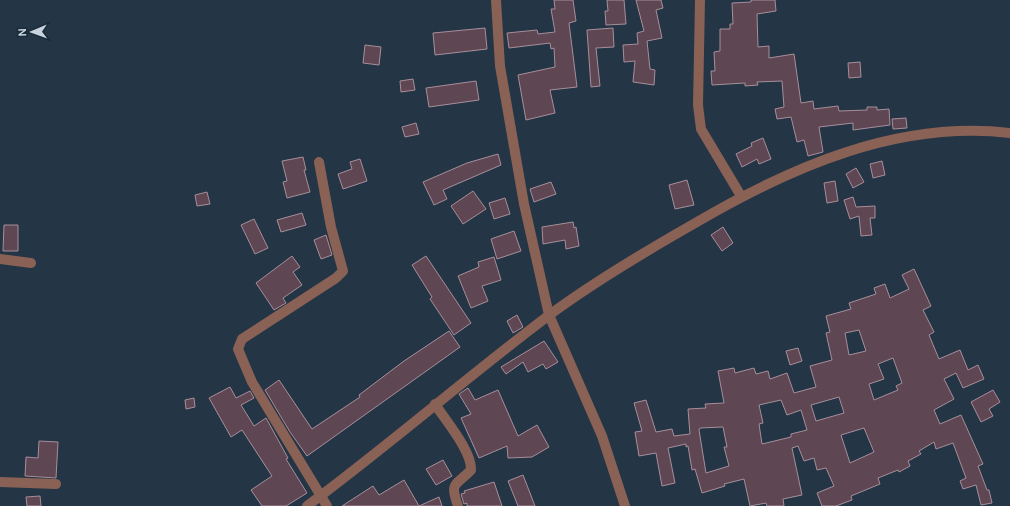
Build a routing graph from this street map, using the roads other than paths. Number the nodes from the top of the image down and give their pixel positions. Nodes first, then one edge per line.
1 (496, 0) edge
2 (700, 0) edge
3 (1010, 132) edge
4 (319, 162) dead end
5 (741, 196) junction
6 (0, 260) edge
7 (31, 264) dead end
8 (549, 315) junction
9 (435, 404) junction
10 (0, 482) edge
11 (56, 484) dead end
12 (320, 496) junction
13 (306, 506) edge
14 (327, 506) edge
15 (458, 506) edge
16 (625, 506) edge

1 - 8 street
2 - 5 street
3 - 5 street
4 - 12 street
5 - 8 street
6 - 7 street
8 - 9 street
8 - 16 street
9 - 12 street
9 - 15 street
10 - 11 street
12 - 13 street
12 - 14 street

